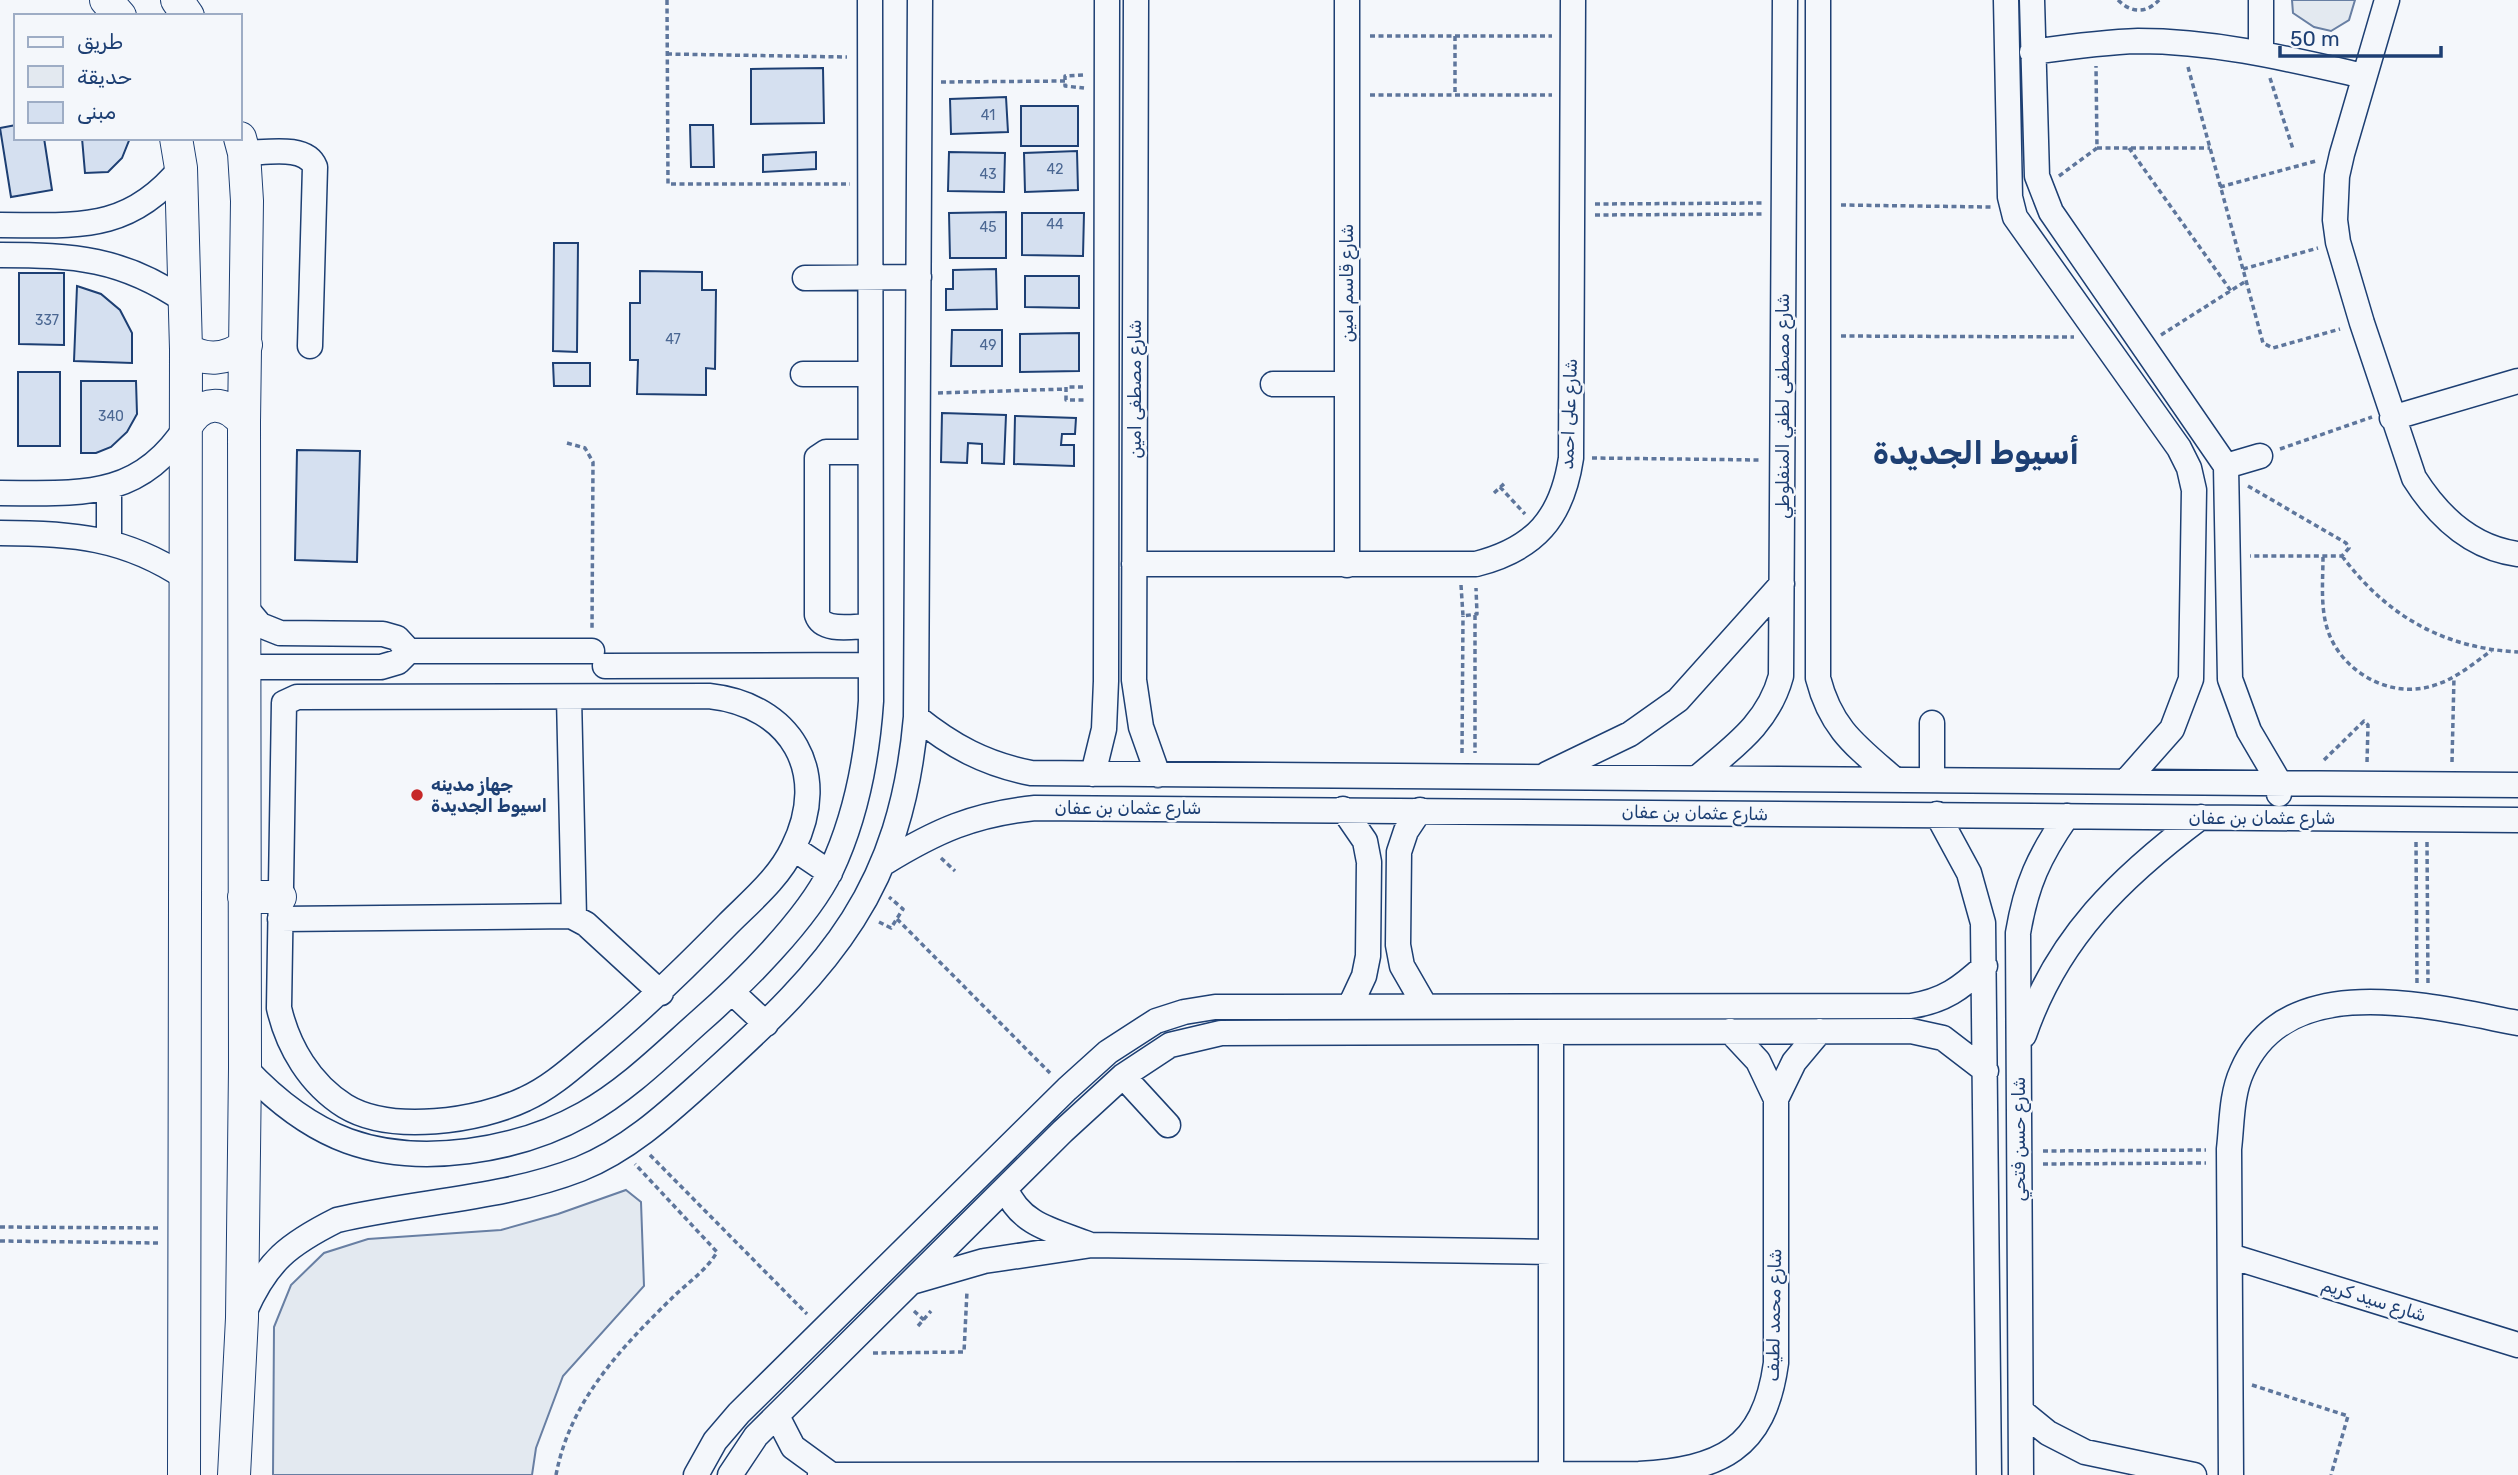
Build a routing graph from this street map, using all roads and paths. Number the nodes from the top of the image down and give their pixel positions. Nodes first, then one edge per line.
1 (106, 0) edge
2 (667, 0) edge
3 (870, 0) edge
4 (920, 0) edge
5 (1107, 0) edge
6 (1136, 0) edge
7 (1347, 0) edge
8 (1573, 0) edge
9 (1784, 0) edge
10 (1818, 0) edge
11 (2006, 0) edge
12 (2032, 0) edge
13 (2118, 0) edge
14 (2159, 0) edge
15 (2262, 0) edge
16 (2387, 0) edge
17 (118, 14) edge
18 (1347, 36) junction
19 (1455, 36) junction
20 (1573, 36) junction
21 (2181, 43) junction
22 (2095, 44) junction
23 (2262, 52) junction
24 (667, 54) junction
25 (870, 58) junction
26 (2033, 63) junction
27 (2007, 75) junction
28 (2364, 76) junction
29 (1065, 81) dead end
30 (920, 82) junction
31 (1347, 95) junction
32 (1455, 95) junction
33 (1573, 95) junction
34 (242, 146) edge
35 (2097, 148) junction
36 (2129, 148) junction
37 (2210, 148) junction
38 (2294, 149) dead end
39 (178, 153) edge
40 (2342, 154) junction
41 (870, 184) junction
42 (2220, 187) junction
43 (2040, 189) junction
44 (1818, 205) junction
45 (2011, 207) junction
46 (1784, 209) junction
47 (1572, 210) junction
48 (0, 225) edge
49 (85, 226) junction
50 (2338, 242) junction
51 (0, 255) edge
52 (85, 257) junction
53 (2243, 269) junction
54 (805, 278) dead end
55 (869, 278) junction
56 (919, 278) junction
57 (2246, 281) junction
58 (2231, 291) junction
59 (185, 301) junction
60 (2362, 323) junction
61 (1817, 336) junction
62 (2100, 338) junction
63 (246, 345) junction
64 (310, 346) dead end
65 (2145, 346) junction
66 (186, 349) junction
67 (803, 374) dead end
68 (870, 374) junction
69 (2518, 381) edge
70 (1273, 384) dead end
71 (1346, 384) junction
72 (1066, 389) dead end
73 (919, 393) junction
74 (2391, 414) junction
75 (244, 423) junction
76 (186, 427) junction
77 (567, 443) dead end
78 (870, 452) junction
79 (2260, 456) joint
80 (1571, 458) junction
81 (1783, 460) junction
82 (2227, 470) junction
83 (1506, 482) dead end
84 (109, 487) junction
85 (1500, 487) junction
86 (0, 493) edge
87 (1494, 493) dead end
88 (1541, 531) junction
89 (0, 533) edge
90 (109, 542) junction
91 (2518, 554) edge
92 (2228, 556) junction
93 (2323, 556) junction
94 (2343, 556) junction
95 (1134, 564) junction
96 (1346, 565) junction
97 (1468, 565) junction
98 (186, 578) junction
99 (1782, 584) junction
100 (245, 607) junction
101 (1475, 615) junction
102 (1463, 616) junction
103 (870, 626) junction
104 (408, 651) junction
105 (2491, 651) junction
106 (2518, 652) edge
107 (599, 659) junction
108 (870, 665) junction
109 (245, 667) junction
110 (2454, 677) junction
111 (569, 697) junction
112 (916, 717) junction
113 (1932, 723) dead end
114 (1093, 774) junction
115 (1158, 775) junction
116 (1469, 776) junction
117 (1542, 777) junction
118 (1697, 778) junction
119 (1828, 779) junction
120 (1894, 779) junction
121 (1932, 779) junction
122 (2127, 780) junction
123 (2279, 782) junction
124 (2304, 782) junction
125 (2366, 783) junction
126 (2451, 784) junction
127 (2518, 785) edge
128 (1343, 810) junction
129 (1420, 810) junction
130 (1828, 814) junction
131 (1937, 814) junction
132 (2067, 816) junction
133 (2201, 817) junction
134 (2279, 818) junction
135 (2421, 819) junction
136 (2518, 820) edge
137 (793, 848) junction
138 (884, 863) junction
139 (830, 873) junction
140 (244, 897) junction
141 (280, 908) junction
142 (574, 917) junction
143 (897, 919) dead end
144 (1985, 966) junction
145 (661, 993) junction
146 (733, 993) junction
147 (1350, 1006) junction
148 (1425, 1006) junction
149 (2423, 1006) junction
150 (1184, 1012) junction
151 (2518, 1023) edge
152 (766, 1024) junction
153 (1730, 1031) junction
154 (1820, 1031) junction
155 (1551, 1032) junction
156 (1188, 1039) junction
157 (2018, 1052) junction
158 (245, 1069) junction
159 (1986, 1071) junction
160 (1123, 1076) junction
161 (1067, 1089) junction
162 (1776, 1099) junction
163 (1168, 1125) dead end
164 (627, 1143) junction
165 (2230, 1156) junction
166 (2019, 1157) junction
167 (1006, 1189) junction
168 (0, 1227) edge
169 (184, 1236) junction
170 (0, 1241) edge
171 (1092, 1245) junction
172 (1551, 1252) junction
173 (2230, 1256) junction
174 (968, 1264) junction
175 (909, 1283) junction
176 (931, 1311) dead end
177 (242, 1318) junction
178 (918, 1326) dead end
179 (823, 1330) junction
180 (2518, 1345) edge
181 (839, 1354) junction
182 (2231, 1378) junction
183 (2021, 1411) junction
184 (777, 1416) junction
185 (825, 1474) edge
186 (1551, 1474) edge
187 (184, 1475) edge
188 (234, 1475) edge
189 (556, 1475) edge
190 (696, 1475) edge
191 (730, 1475) edge
192 (1989, 1475) edge
193 (2021, 1475) edge
194 (2194, 1475) edge
195 (2231, 1475) edge
196 (2331, 1475) edge

1 - 17 main road
2 - 24 path
3 - 25 street
4 - 30 street
5 - 114 street, شارع مصطفى امين
6 - 95 street, شارع مصطفى امين
7 - 18 street, شارع قاسم امين
8 - 20 street, شارع على احمد
9 - 46 street, شارع مصطفى لطفي المنفلوطي
10 - 44 street, شارع مصطفى لطفي المنفلوطي
11 - 27 street
12 - 26 street
13 - 14 path
15 - 23 street
16 - 28 street
18 - 19 path
18 - 31 street, شارع قاسم امين
19 - 20 path
19 - 32 path
20 - 33 street, شارع على احمد
21 - 22 street
21 - 23 street
21 - 37 path
22 - 26 street
22 - 35 path
23 - 28 street
23 - 38 path
24 - 25 path
24 - 41 path
25 - 41 street
26 - 27 street
26 - 43 street
27 - 45 street
28 - 40 street
29 - 30 path
30 - 56 street
31 - 32 path
31 - 71 street, شارع قاسم امين
32 - 33 path
33 - 47 street, شارع على احمد
34 - 63 main road
34 - 64 street
35 - 36 path
35 - 43 path
36 - 37 path
36 - 58 path
37 - 42 path
39 - 49 street
39 - 59 main road
40 - 42 path
40 - 50 street
41 - 55 street
42 - 53 path
43 - 65 street
44 - 45 path
44 - 61 street, شارع مصطفى لطفي المنفلوطي
45 - 62 street
46 - 47 path
46 - 47 path
46 - 81 street, شارع مصطفى لطفي المنفلوطي
47 - 80 street, شارع على احمد
48 - 49 street
49 - 52 street
50 - 53 path
50 - 60 street
51 - 52 street
52 - 59 street
53 - 57 path
54 - 55 street
55 - 56 street
55 - 68 street
56 - 73 street
57 - 58 path
57 - 60 path
58 - 65 path
59 - 66 main road
60 - 74 street
61 - 62 path
61 - 120 street, شارع مصطفى لطفي المنفلوطي
62 - 122 street
63 - 66 main road
63 - 75 main road
65 - 82 street
66 - 76 main road
67 - 68 street
68 - 78 street
69 - 74 street
70 - 71 street
71 - 96 street, شارع قاسم امين
72 - 73 path
73 - 112 street
74 - 79 path
74 - 91 street
75 - 76 main road
75 - 100 main road
76 - 84 street
76 - 98 main road
77 - 107 path
78 - 103 street
78 - 103 street
79 - 82 street
80 - 81 path
80 - 88 street, شارع على احمد
81 - 99 street, شارع مصطفى لطفي المنفلوطي
82 - 92 street
82 - 94 path
83 - 85 path
84 - 86 street
84 - 90 street
85 - 87 path
85 - 88 path
88 - 97 street, شارع على احمد
89 - 90 street
90 - 98 street
92 - 93 path
92 - 123 street
93 - 94 path
93 - 110 path
94 - 105 path
95 - 96 street, شارع على احمد
95 - 115 street, شارع مصطفى امين
96 - 97 street, شارع على احمد
97 - 101 path
97 - 102 path
98 - 169 main road
99 - 117 street
99 - 118 street, شارع مصطفى لطفي المنفلوطي
100 - 104 street
100 - 109 main road
101 - 102 path
101 - 116 path
102 - 116 path
103 - 108 street
104 - 107 street
104 - 109 street
105 - 106 path
105 - 110 path
107 - 108 street
108 - 139 street
109 - 140 main road
110 - 126 path
111 - 137 street
111 - 141 street
111 - 142 street
112 - 114 street, شارع عثمان بن عفان
112 - 138 street
113 - 121 street
114 - 115 street, شارع عثمان بن عفان
115 - 116 street, شارع عثمان بن عفان
116 - 117 street, شارع عثمان بن عفان
117 - 118 street, شارع عثمان بن عفان
118 - 119 street, شارع عثمان بن عفان
119 - 120 street, شارع عثمان بن عفان
119 - 130 street
120 - 121 street, شارع عثمان بن عفان
121 - 122 street, شارع عثمان بن عفان
122 - 123 street, شارع عثمان بن عفان
123 - 124 street, شارع عثمان بن عفان
123 - 134 street
124 - 125 street, شارع عثمان بن عفان
124 - 125 path
125 - 126 street, شارع عثمان بن عفان
126 - 127 street, شارع عثمان بن عفان
128 - 129 street, شارع عثمان بن عفان
128 - 138 street, شارع عثمان بن عفان
128 - 147 street
129 - 130 street, شارع عثمان بن عفان
129 - 148 street
130 - 131 street, شارع عثمان بن عفان
131 - 132 street, شارع عثمان بن عفان
131 - 144 street, شارع حسن فتحي
132 - 133 street, شارع عثمان بن عفان
132 - 157 street, شارع حسن فتحي
133 - 134 street, شارع عثمان بن عفان
133 - 157 street
134 - 135 street, شارع عثمان بن عفان
135 - 136 street, شارع عثمان بن عفان
135 - 149 path
135 - 149 path
137 - 139 street
137 - 145 street
138 - 152 street
139 - 146 street
140 - 141 main road
140 - 158 main road
141 - 142 street
141 - 145 street
142 - 145 street
143 - 161 path
144 - 148 street
144 - 159 street, شارع حسن فتحي
146 - 152 street
146 - 158 street
147 - 148 street
147 - 150 street
149 - 151 street
149 - 165 street
150 - 156 street
150 - 161 street
152 - 164 street
153 - 154 street
153 - 155 street
153 - 162 street, شارع محمد لطيف
154 - 159 street
154 - 162 street, شارع محمد لطيف
155 - 156 street
155 - 172 street
156 - 160 street
157 - 166 street, شارع حسن فتحي
158 - 177 main road
159 - 192 street, شارع حسن فتحي
160 - 163 street
160 - 167 street
161 - 179 street
162 - 186 street, شارع محمد لطيف
164 - 177 street
164 - 179 path
164 - 189 path
165 - 166 path
165 - 166 path
165 - 173 street
166 - 183 street, شارع حسن فتحي
167 - 171 street
167 - 175 street
168 - 169 path
169 - 170 path
169 - 187 main road
171 - 172 street
171 - 174 street
172 - 186 street
173 - 180 street, شارع سيد كريم
173 - 182 street
174 - 175 street
174 - 181 path
175 - 181 street
176 - 178 path
177 - 188 main road
179 - 190 street
181 - 184 street
182 - 195 street
182 - 196 path
183 - 193 street, شارع حسن فتحي
183 - 194 street
184 - 185 street, شارع محمد لطيف
184 - 191 street
185 - 186 street, شارع محمد لطيف

